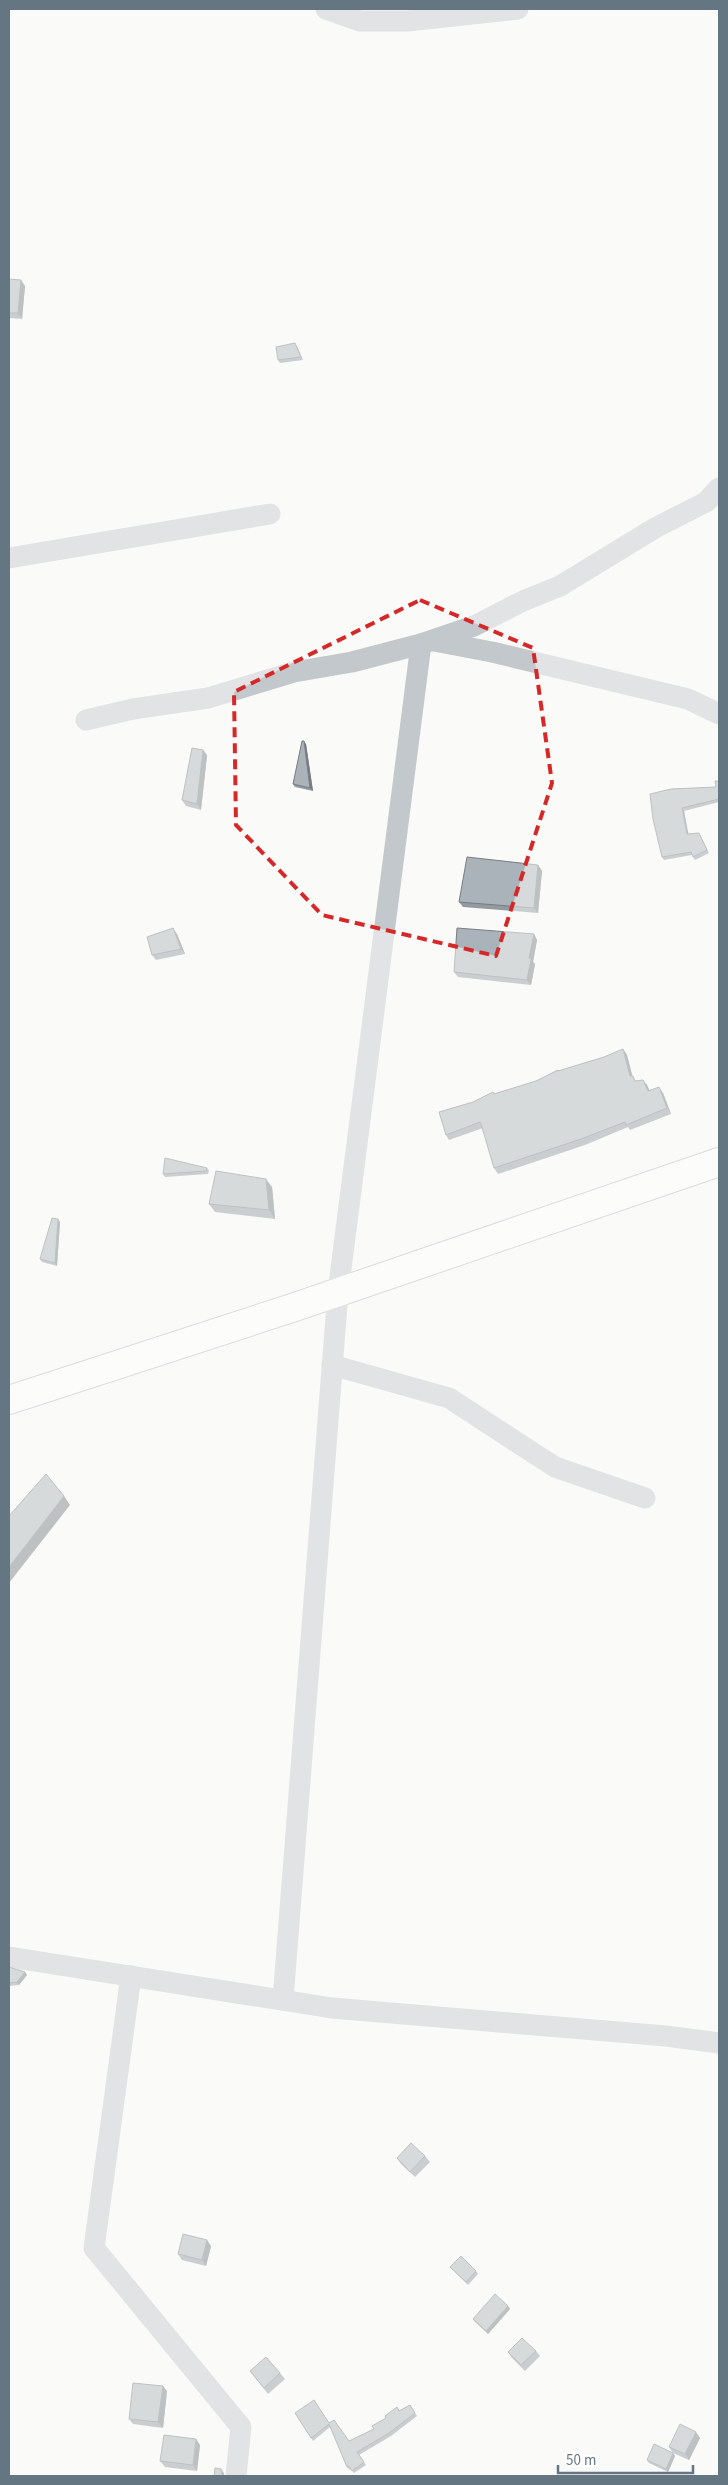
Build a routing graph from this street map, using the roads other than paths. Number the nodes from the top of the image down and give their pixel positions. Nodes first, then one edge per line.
1 (326, 9) edge
2 (518, 9) edge
3 (719, 488) edge
4 (270, 514) dead end
5 (9, 558) edge
6 (426, 643) junction
7 (719, 714) edge
8 (86, 720) dead end
9 (719, 1162) edge
10 (338, 1292) junction
11 (332, 1365) junction
12 (9, 1400) edge
13 (645, 1498) dead end
14 (9, 1957) edge
15 (131, 1976) junction
16 (283, 2000) junction
17 (719, 2043) edge
18 (236, 2476) edge

1 - 2 street
3 - 6 street
4 - 5 street
6 - 7 street
6 - 8 street
6 - 10 street
9 - 10 main road
10 - 11 street
10 - 12 main road
11 - 13 street
11 - 16 street
14 - 15 street
15 - 16 street
15 - 18 street
16 - 17 street

